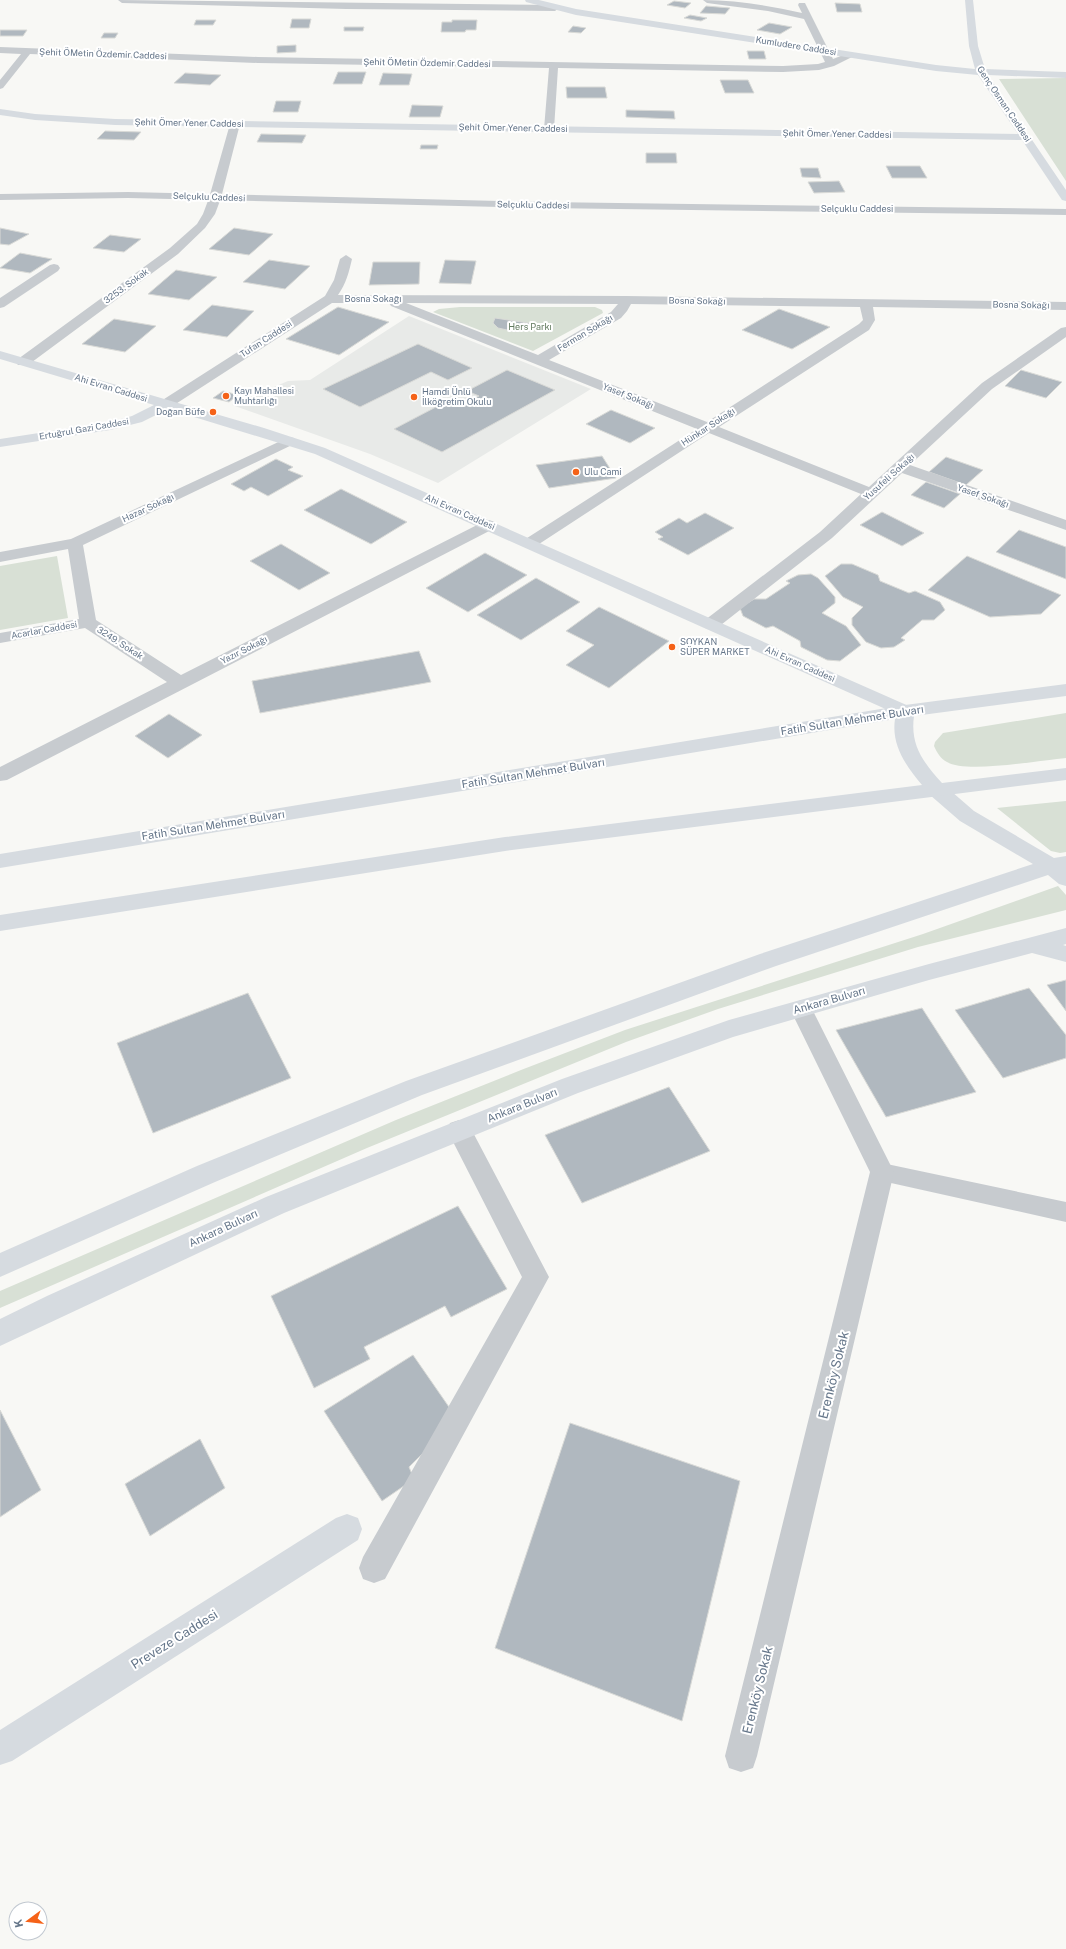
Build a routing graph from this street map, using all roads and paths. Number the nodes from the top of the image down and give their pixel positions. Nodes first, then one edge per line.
1 (122, 0) edge
2 (529, 0) edge
3 (707, 0) edge
4 (970, 0) edge
5 (802, 5) dead end
6 (555, 8) junction
7 (808, 17) junction
8 (0, 50) edge
9 (28, 51) junction
10 (824, 51) junction
11 (851, 55) junction
12 (831, 64) junction
13 (554, 65) junction
14 (980, 72) junction
15 (1066, 74) edge
16 (0, 86) edge
17 (0, 112) edge
18 (235, 124) junction
19 (549, 128) junction
20 (1026, 137) junction
21 (0, 197) edge
22 (215, 198) junction
23 (1066, 198) edge
24 (1066, 212) edge
25 (346, 259) dead end
26 (54, 268) dead end
27 (329, 299) junction
28 (385, 299) junction
29 (626, 300) junction
30 (866, 303) junction
31 (0, 304) edge
32 (1066, 306) edge
33 (1066, 331) edge
34 (0, 355) edge
35 (539, 360) junction
36 (23, 362) junction
37 (166, 404) junction
38 (707, 428) junction
39 (289, 441) junction
40 (0, 443) edge
41 (900, 467) junction
42 (871, 493) junction
43 (489, 525) junction
44 (1066, 525) edge
45 (75, 543) junction
46 (530, 544) junction
47 (0, 557) edge
48 (88, 622) junction
49 (711, 624) junction
50 (0, 638) edge
51 (180, 683) junction
52 (1066, 690) edge
53 (905, 711) junction
54 (1066, 774) edge
55 (0, 775) edge
56 (937, 790) junction
57 (0, 861) edge
58 (1061, 869) edge
59 (0, 923) edge
60 (1066, 936) edge
61 (1031, 945) junction
62 (1066, 954) edge
63 (801, 1008) junction
64 (459, 1130) junction
65 (882, 1172) junction
66 (1066, 1212) edge
67 (0, 1265) edge
68 (0, 1333) edge
69 (347, 1529) dead end
70 (374, 1568) dead end
71 (0, 1749) edge
72 (741, 1756) dead end

1 - 6 street
2 - 6 main road, Kumludere Caddesi
3 - 7 street
4 - 14 main road, Genç Osman Caddesi
5 - 7 street
6 - 10 main road, Kumludere Caddesi
7 - 10 street
8 - 9 street, Şehit ÖMetin Özdemir Caddesi
9 - 13 street, Şehit ÖMetin Özdemir Caddesi
9 - 16 street
10 - 11 main road, Kumludere Caddesi
10 - 12 street
11 - 12 street, Şehit ÖMetin Özdemir Caddesi
11 - 14 main road, Kumludere Caddesi
12 - 13 street, Şehit ÖMetin Özdemir Caddesi
13 - 19 street
14 - 15 main road, Kumludere Caddesi
14 - 20 main road, Genç Osman Caddesi
17 - 18 main road, Şehit Ömer Yener Caddesi
18 - 19 main road, Şehit Ömer Yener Caddesi
18 - 22 street, 3253. Sokak
19 - 20 main road, Şehit Ömer Yener Caddesi
20 - 23 main road, Genç Osman Caddesi
21 - 22 lane, Selçuklu Caddesi
22 - 24 lane, Selçuklu Caddesi
22 - 36 street, 3253. Sokak
25 - 27 street, Tufan Caddesi
26 - 31 street
27 - 28 street, Bosna Sokağı
27 - 37 street, Tufan Caddesi
28 - 29 street, Bosna Sokağı
28 - 35 street, Yasef Sokağı
29 - 30 street, Bosna Sokağı
29 - 35 street, Ferman Sokağı
30 - 32 street, Bosna Sokağı
30 - 38 street, Hünkar Sokağı
33 - 41 street, Yusufeli Sokağı
34 - 36 main road, Ahi Evran Caddesi
35 - 38 street, Yasef Sokağı
36 - 37 main road, Ahi Evran Caddesi
37 - 39 main road, Ahi Evran Caddesi
37 - 40 main road, Ertuğrul Gazi Caddesi
38 - 42 street, Yasef Sokağı
38 - 46 street, Hünkar Sokağı
39 - 43 main road, Ahi Evran Caddesi
39 - 45 street, Hazar Sokağı
41 - 42 street, Yusufeli Sokağı
41 - 44 street, Yasef Sokağı
42 - 49 street, Yusufeli Sokağı
43 - 46 main road, Ahi Evran Caddesi
43 - 51 street, Yazır Sokağı
45 - 47 street, Hazar Sokağı
45 - 48 street, 3249. Sokak
46 - 49 main road, Ahi Evran Caddesi
48 - 50 street, Acarlar Caddesi
48 - 51 street, 3249. Sokak
49 - 53 main road, Ahi Evran Caddesi
51 - 55 street, Yazır Sokağı
52 - 53 main road, Fatih Sultan Mehmet Bulvarı
53 - 56 main road
53 - 57 main road, Fatih Sultan Mehmet Bulvarı
54 - 56 main road
56 - 58 main road
56 - 59 main road
58 - 67 main road
60 - 61 main road, Ankara Bulvarı
61 - 62 main road
61 - 63 main road, Ankara Bulvarı
63 - 64 main road, Ankara Bulvarı
63 - 65 street
64 - 68 main road, Ankara Bulvarı
64 - 70 street
65 - 66 lane
65 - 72 street, Erenköy Sokak
69 - 71 main road, Preveze Caddesi

